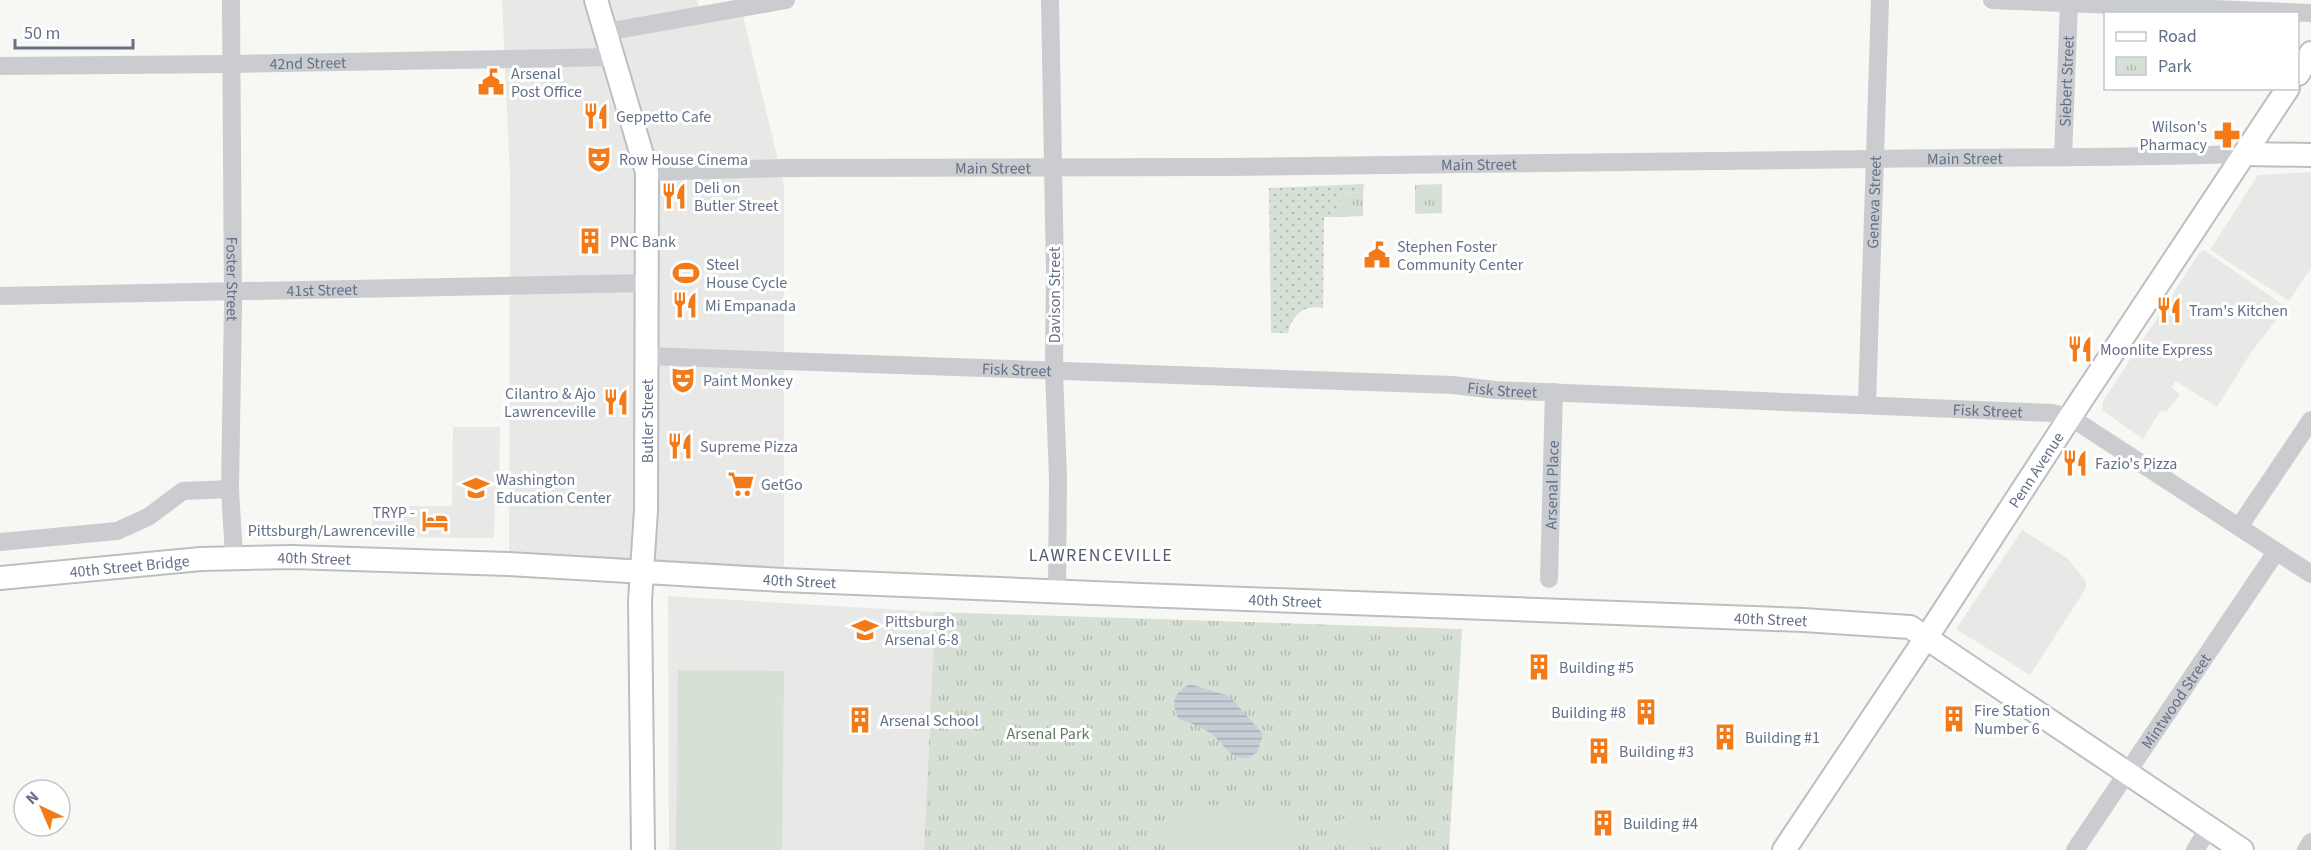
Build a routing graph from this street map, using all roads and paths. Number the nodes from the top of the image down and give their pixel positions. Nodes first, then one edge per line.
1 (231, 0) edge
2 (596, 0) edge
3 (786, 0) edge
4 (1050, 0) edge
5 (1880, 0) edge
6 (1992, 0) edge
7 (2117, 2) edge
8 (2069, 3) junction
9 (2293, 12) edge
10 (606, 32) junction
11 (2311, 53) edge
12 (614, 57) junction
13 (231, 64) junction
14 (0, 66) edge
15 (2299, 72) edge
16 (2287, 90) edge
17 (2246, 154) junction
18 (2311, 155) edge
19 (2063, 157) junction
20 (1874, 159) junction
21 (1053, 167) junction
22 (647, 172) junction
23 (646, 283) junction
24 (233, 292) junction
25 (0, 296) edge
26 (647, 356) junction
27 (1054, 371) junction
28 (1554, 392) junction
29 (1867, 404) junction
30 (2070, 417) junction
31 (2311, 420) edge
32 (230, 489) junction
33 (2239, 527) junction
34 (0, 542) edge
35 (2276, 552) junction
36 (260, 556) joint
37 (234, 557) junction
38 (642, 572) junction
39 (2311, 574) edge
40 (0, 578) edge
41 (1549, 579) dead end
42 (1057, 591) junction
43 (1927, 637) junction
44 (2127, 772) junction
45 (2209, 828) junction
46 (2311, 842) edge
47 (644, 850) edge
48 (1784, 850) edge
49 (2074, 850) edge
50 (2195, 850) edge
51 (2242, 850) edge
52 (2306, 850) edge

1 - 13 street, Foster Street
2 - 10 main road, Butler Street
3 - 10 street
4 - 21 street, Davison Street
5 - 20 street, Geneva Street
6 - 8 street
7 - 8 street
7 - 9 street
8 - 19 street, Siebert Street
10 - 12 main road, Butler Street
11 - 15 main road
12 - 13 street, 42nd Street
12 - 22 main road, Butler Street
13 - 14 street, 42nd Street
13 - 24 street, Foster Street
16 - 17 main road, Penn Avenue
17 - 18 main road, Main Street
17 - 19 street, Main Street
17 - 30 main road, Penn Avenue
19 - 20 street, Main Street
20 - 21 street, Main Street
20 - 29 street, Geneva Street
21 - 22 street, Main Street
21 - 27 street, Davison Street
22 - 23 main road, Butler Street
23 - 24 street, 41st Street
23 - 26 main road, Butler Street
24 - 25 street, 41st Street
24 - 32 street, Foster Street
26 - 27 street, Fisk Street
26 - 38 main road, Butler Street
27 - 28 street, Fisk Street
27 - 42 street, Davison Street
28 - 29 street, Fisk Street
28 - 41 street, Arsenal Place
29 - 30 street, Fisk Street
30 - 33 street, Fisk Street
30 - 43 main road, Penn Avenue
31 - 33 street
32 - 34 street
32 - 37 street, Foster Street
33 - 35 street, Fisk Street
35 - 39 street, Fisk Street
35 - 44 street, Mintwood Street
36 - 37 main road, 40th Street Bridge
36 - 38 main road, 40th Street
37 - 40 main road, 40th Street Bridge
38 - 42 main road, 40th Street
38 - 47 main road, Butler Street
42 - 43 main road, 40th Street
43 - 44 main road, 40th Street
43 - 48 main road, Penn Avenue
44 - 45 main road, 40th Street
44 - 49 street, Mintwood Street
45 - 50 street
45 - 51 main road, 40th Street
46 - 52 street

